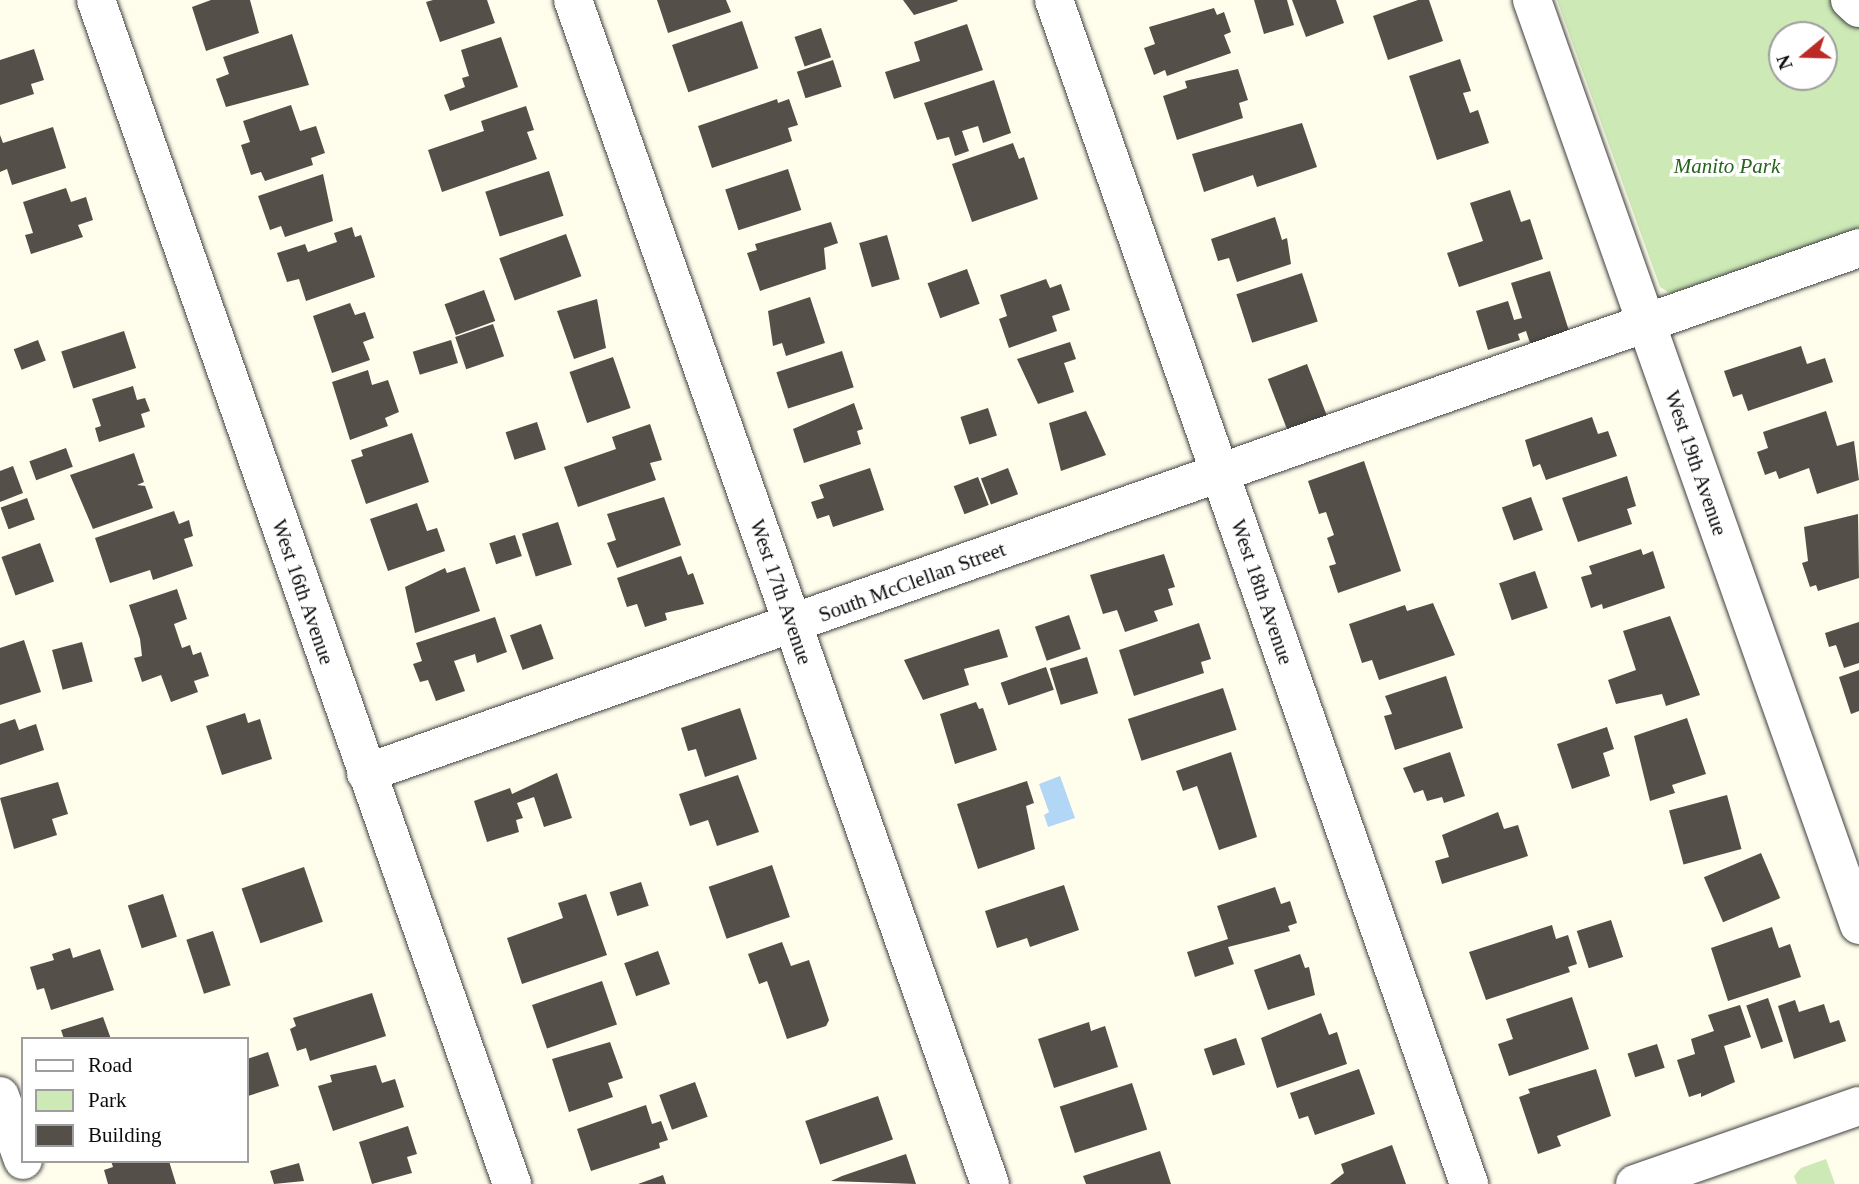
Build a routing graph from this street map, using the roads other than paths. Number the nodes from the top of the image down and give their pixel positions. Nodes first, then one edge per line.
1 (96, 0) edge
2 (573, 0) edge
3 (1054, 0) edge
4 (1532, 0) edge
5 (1850, 0) edge
6 (1859, 8) edge
7 (1859, 248) edge
8 (1646, 321) junction
9 (1220, 472) junction
10 (793, 625) junction
11 (366, 773) junction
12 (1859, 925) edge
13 (0, 1096) edge
14 (1859, 1106) edge
15 (21, 1154) edge
16 (24, 1163) edge
17 (32, 1184) edge
18 (512, 1184) edge
19 (990, 1184) edge
20 (1469, 1184) edge
21 (1635, 1184) edge

1 - 11 street, West 16th Avenue
2 - 10 street, West 17th Avenue
3 - 9 street, West 18th Avenue
4 - 8 street, West 19th Avenue
5 - 6 street
7 - 8 street
8 - 9 street, South McClellan Street
8 - 12 street, West 19th Avenue
9 - 10 street, South McClellan Street
9 - 20 street, West 18th Avenue
10 - 11 street, South McClellan Street
10 - 19 street, West 17th Avenue
11 - 18 street, West 16th Avenue
13 - 15 street
14 - 21 street
16 - 17 street

